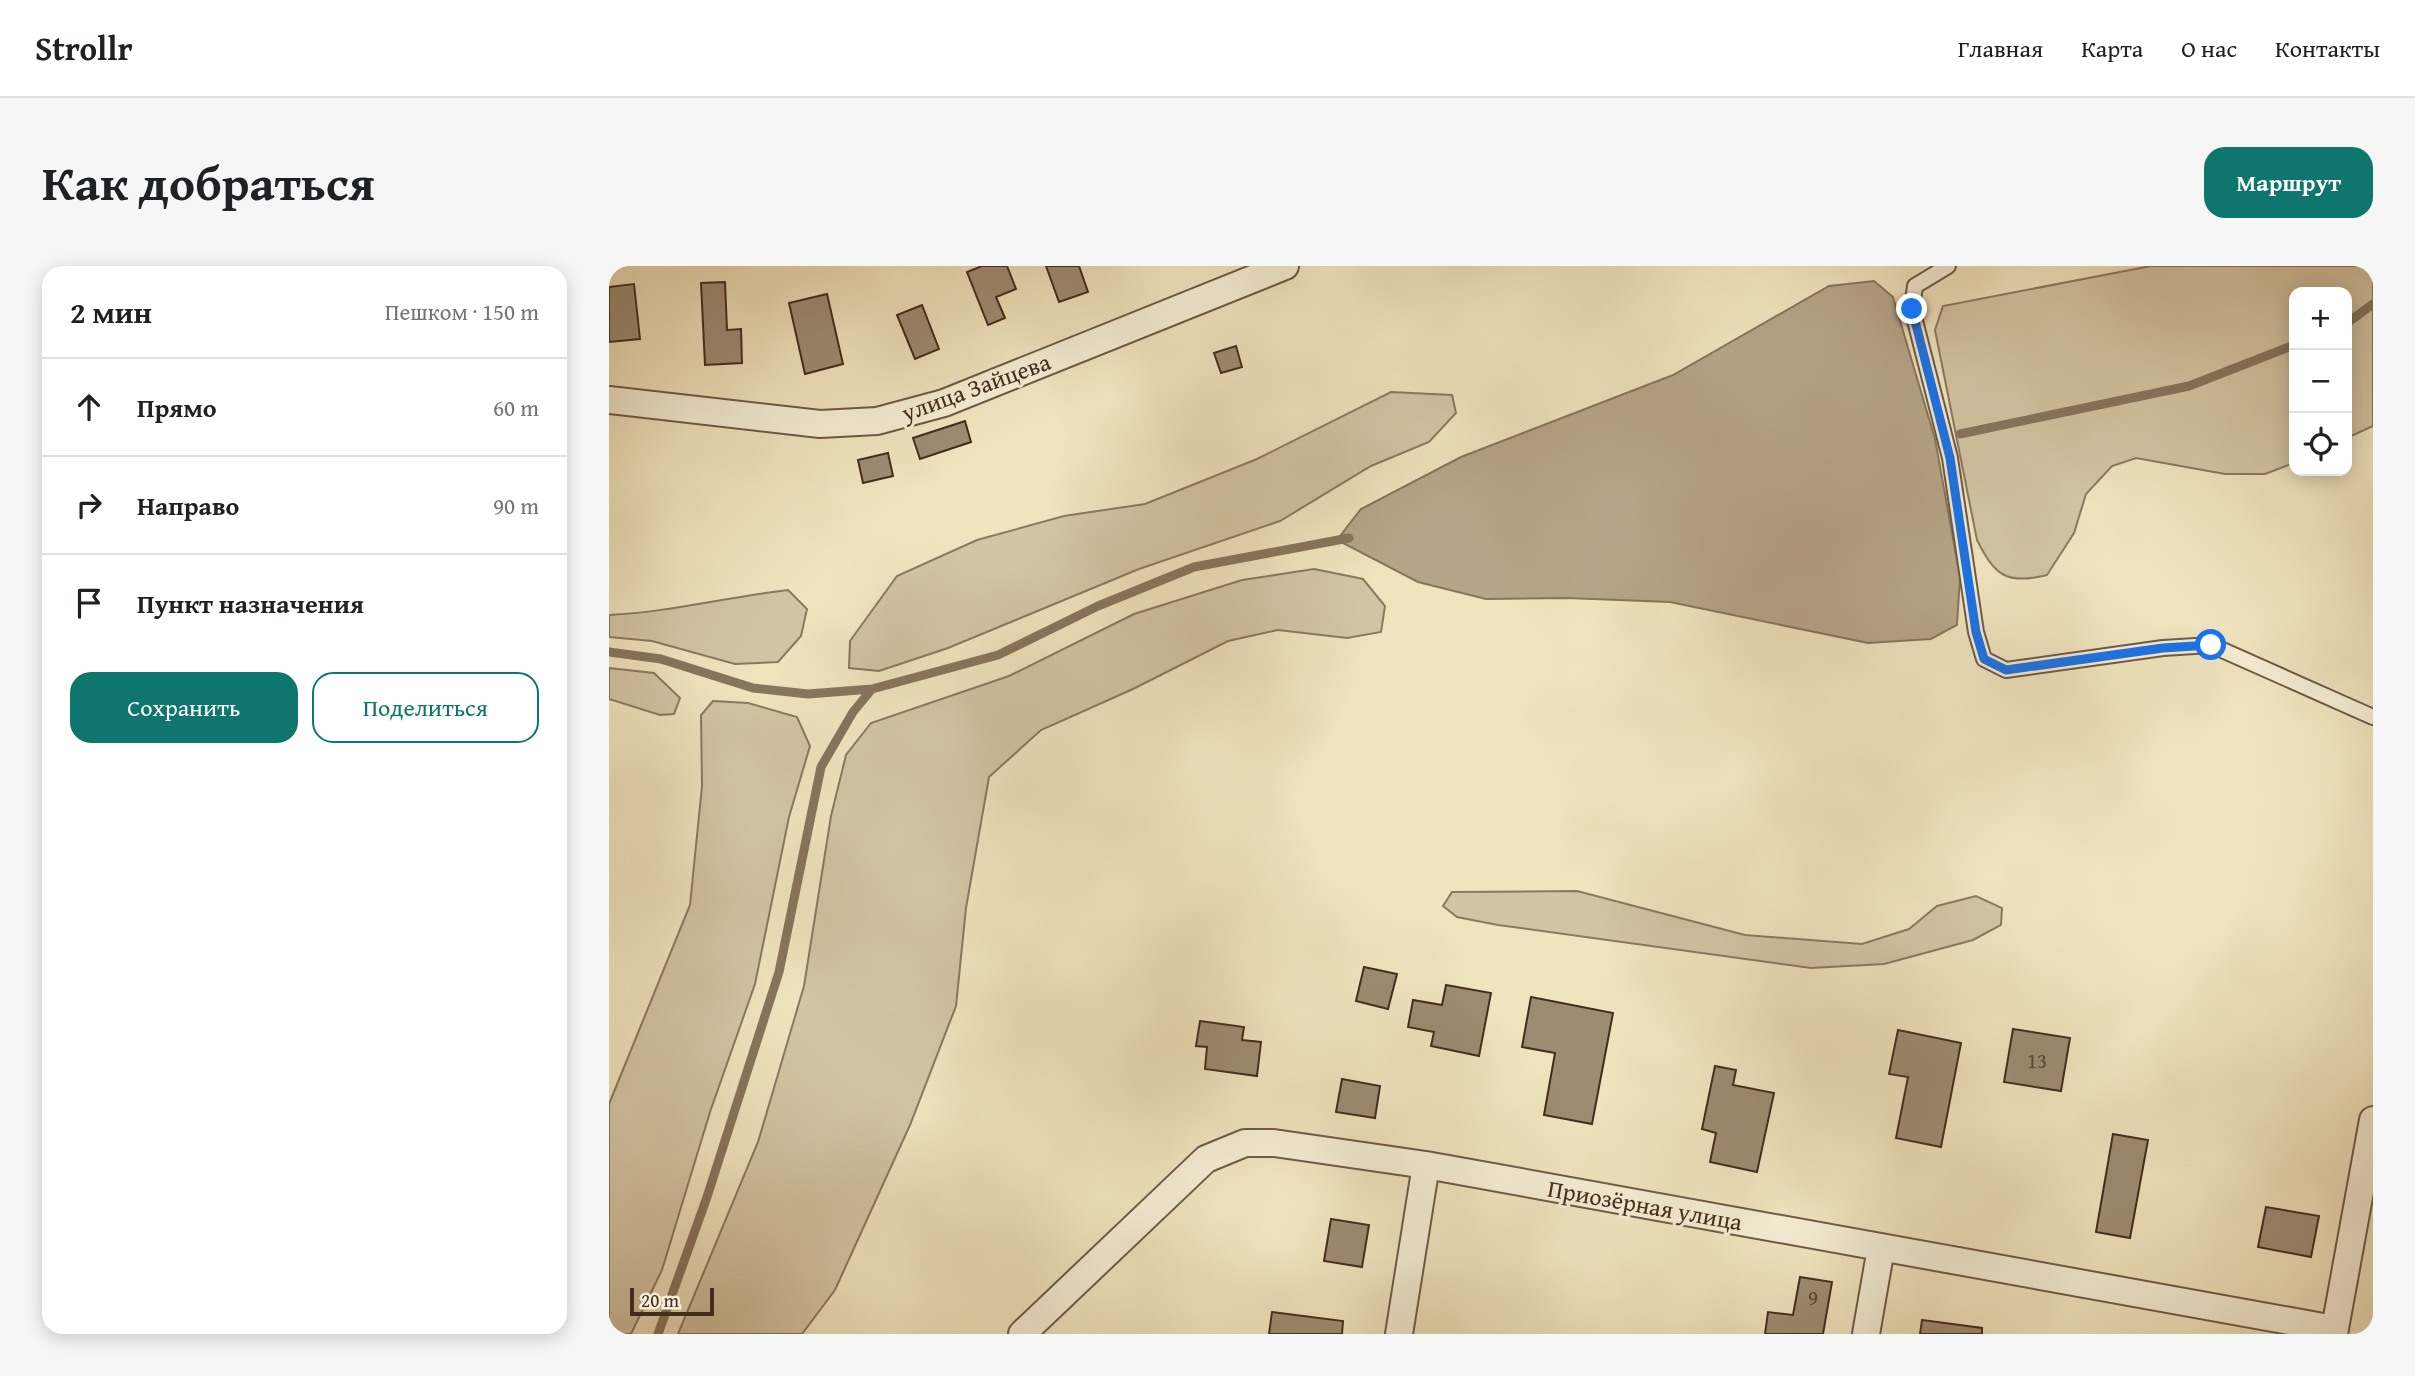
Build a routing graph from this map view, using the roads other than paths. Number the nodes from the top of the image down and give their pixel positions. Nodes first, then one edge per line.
1 (1285, 266) edge
2 (1948, 266) edge
3 (609, 400) edge
4 (2373, 717) edge
5 (2373, 1120) edge
6 (1426, 1165) junction
7 (1881, 1248) junction
8 (2334, 1331) edge
9 (1022, 1334) edge
10 (1399, 1334) edge
11 (1866, 1334) edge

1 - 3 street, улица Зайцева
2 - 4 lane
5 - 8 street
6 - 7 street, Приозёрная улица
6 - 9 street, Приозёрная улица
6 - 10 street
7 - 8 street, Приозёрная улица
7 - 11 street

